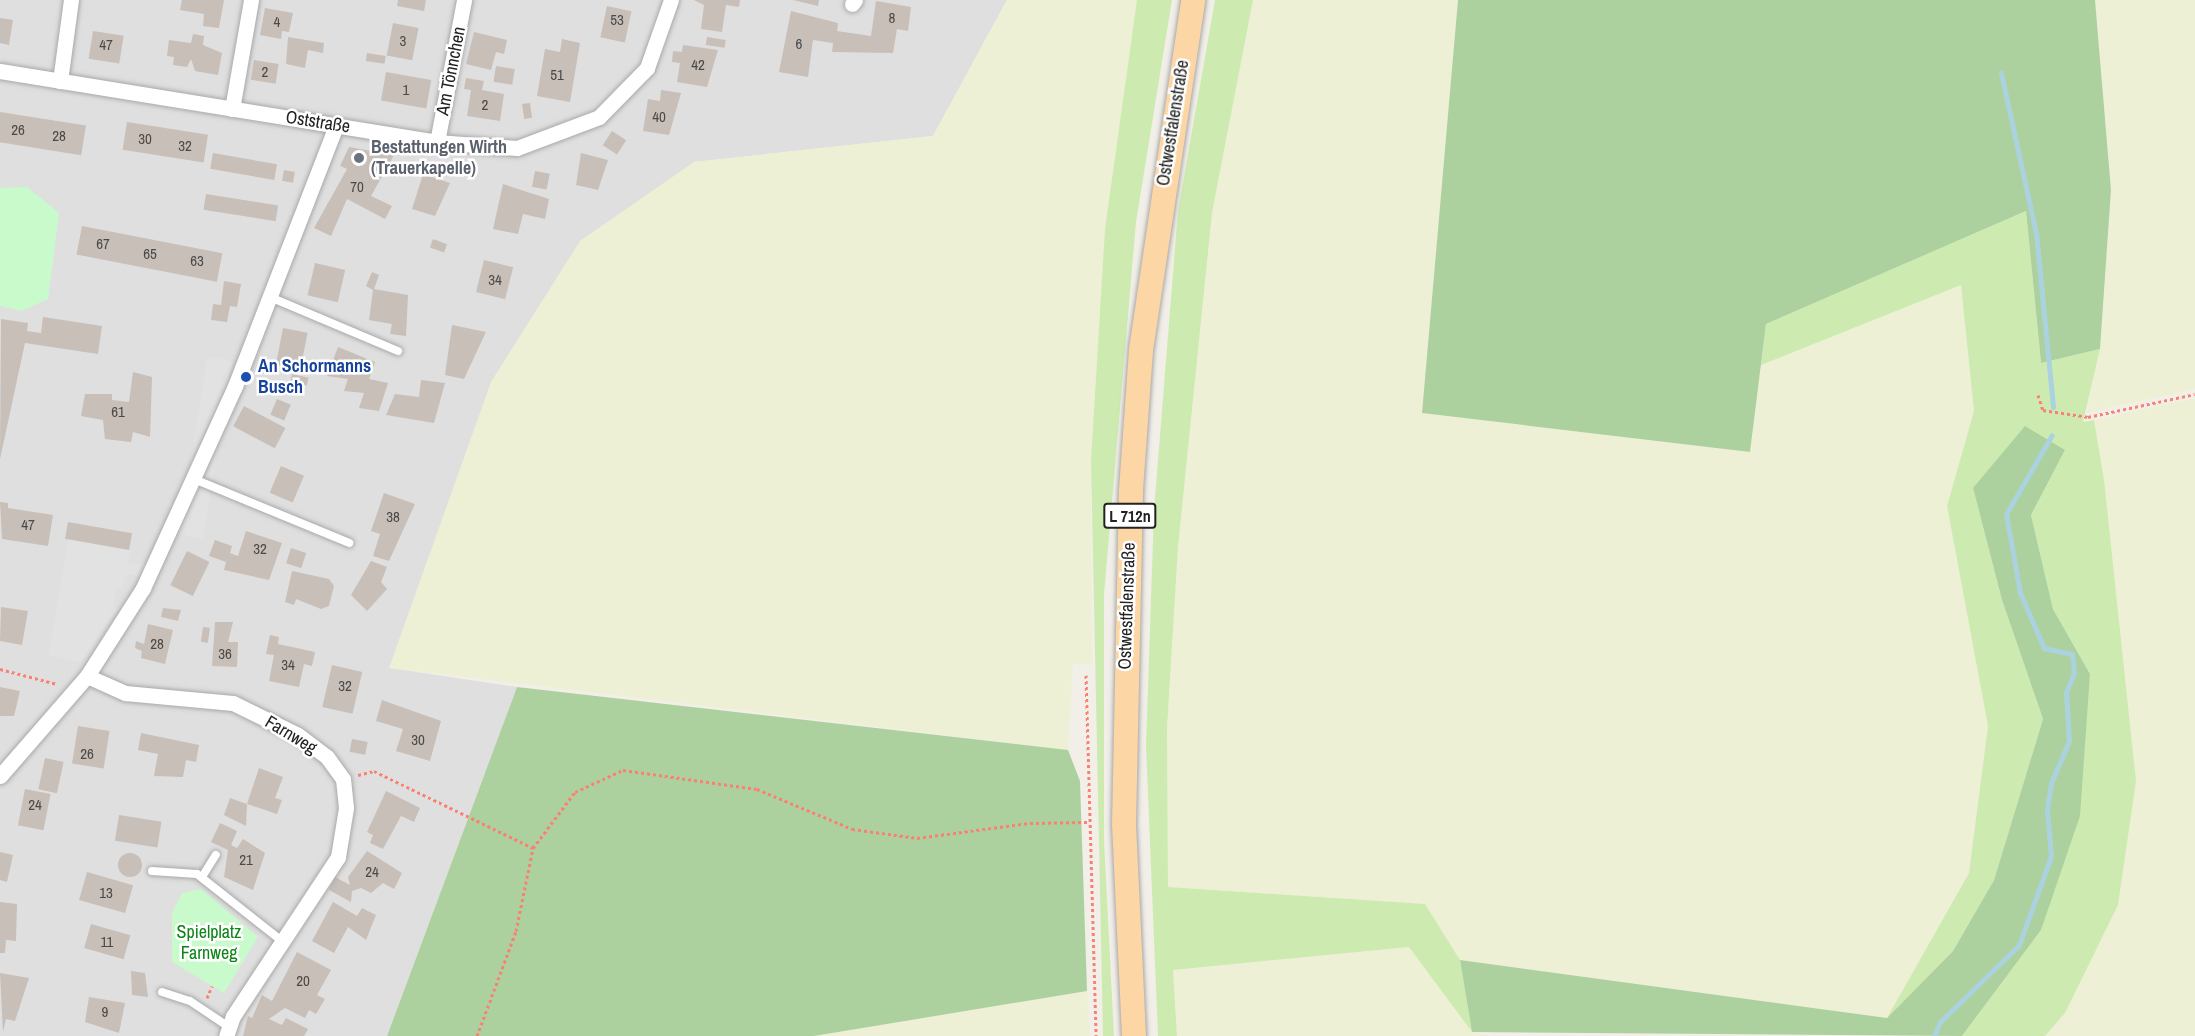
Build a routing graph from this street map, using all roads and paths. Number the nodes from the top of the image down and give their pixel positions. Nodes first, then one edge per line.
1 (71, 0) edge
2 (251, 0) edge
3 (464, 0) edge
4 (671, 0) edge
5 (1193, 0) edge
6 (0, 71) edge
7 (60, 81) junction
8 (232, 109) junction
9 (336, 125) junction
10 (437, 142) junction
11 (270, 297) junction
12 (398, 351) dead end
13 (2195, 394) edge
14 (2038, 395) dead end
15 (194, 478) junction
16 (349, 543) dead end
17 (0, 669) edge
18 (1086, 675) dead end
19 (87, 676) junction
20 (76, 690) junction
21 (0, 777) edge
22 (343, 779) junction
23 (1087, 822) junction
24 (533, 848) junction
25 (216, 855) dead end
26 (152, 871) dead end
27 (202, 878) junction
28 (283, 942) junction
29 (162, 992) dead end
30 (227, 1031) edge
31 (477, 1036) edge
32 (1096, 1036) edge
33 (1134, 1036) edge

1 - 7 street
2 - 8 street
3 - 10 street, Am Tönnchen
4 - 10 street, Oststraße
5 - 33 main road, Ostwestfalenstraße / L 712n
6 - 7 street, Oststraße
7 - 8 street, Oststraße
8 - 9 street, Oststraße
9 - 10 street, Oststraße
9 - 11 street
11 - 12 lane
11 - 15 street
13 - 14 path
15 - 16 lane
15 - 19 street
17 - 20 path
18 - 23 path
19 - 20 street
19 - 22 street, Farnweg
20 - 21 street
22 - 24 path
22 - 28 street
23 - 24 path
23 - 32 path
24 - 31 path
25 - 27 lane
26 - 27 lane
27 - 28 lane
28 - 30 street
29 - 30 lane

